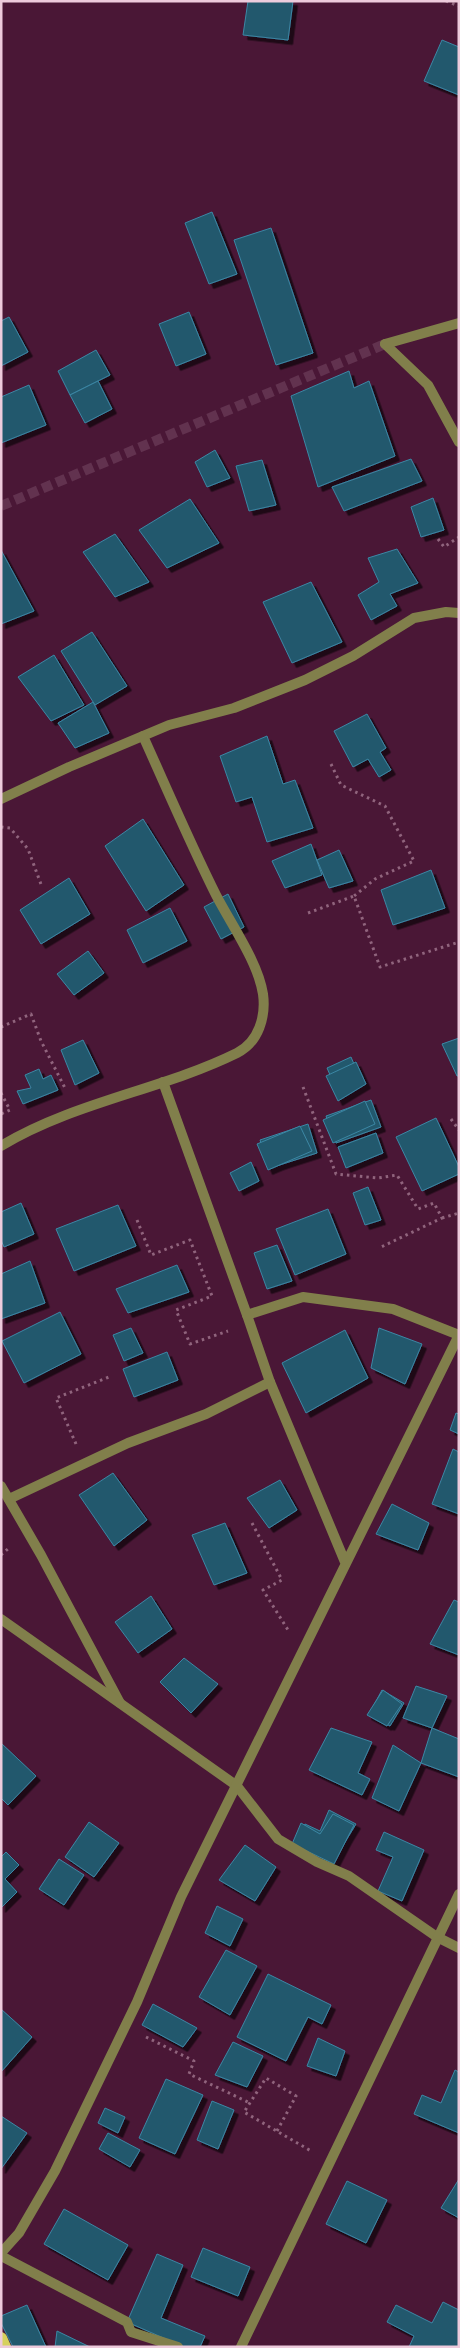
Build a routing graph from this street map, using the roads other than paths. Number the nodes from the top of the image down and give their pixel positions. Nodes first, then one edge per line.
1 (459, 323) edge
2 (459, 442) edge
3 (459, 613) edge
4 (143, 736) junction
5 (1, 799) edge
6 (163, 1082) junction
7 (1, 1146) edge
8 (248, 1319) junction
9 (270, 1382) junction
10 (1, 1486) edge
11 (9, 1499) junction
12 (345, 1562) junction
13 (1, 1619) edge
14 (122, 1706) junction
15 (237, 1786) junction
16 (459, 1894) edge
17 (437, 1937) junction
18 (459, 1948) edge
19 (1, 2255) edge
20 (1, 2338) edge
21 (5, 2347) edge
22 (178, 2347) edge
23 (242, 2347) edge

1 - 2 street
3 - 4 street
4 - 5 street
4 - 6 street
6 - 7 street
6 - 8 street
8 - 9 street
8 - 12 street
9 - 11 street
9 - 12 street
10 - 11 street
11 - 14 street
12 - 15 street
13 - 14 street
14 - 15 street
15 - 17 street
15 - 19 street
16 - 17 street
17 - 18 street
17 - 23 street
19 - 22 street
20 - 21 main road

